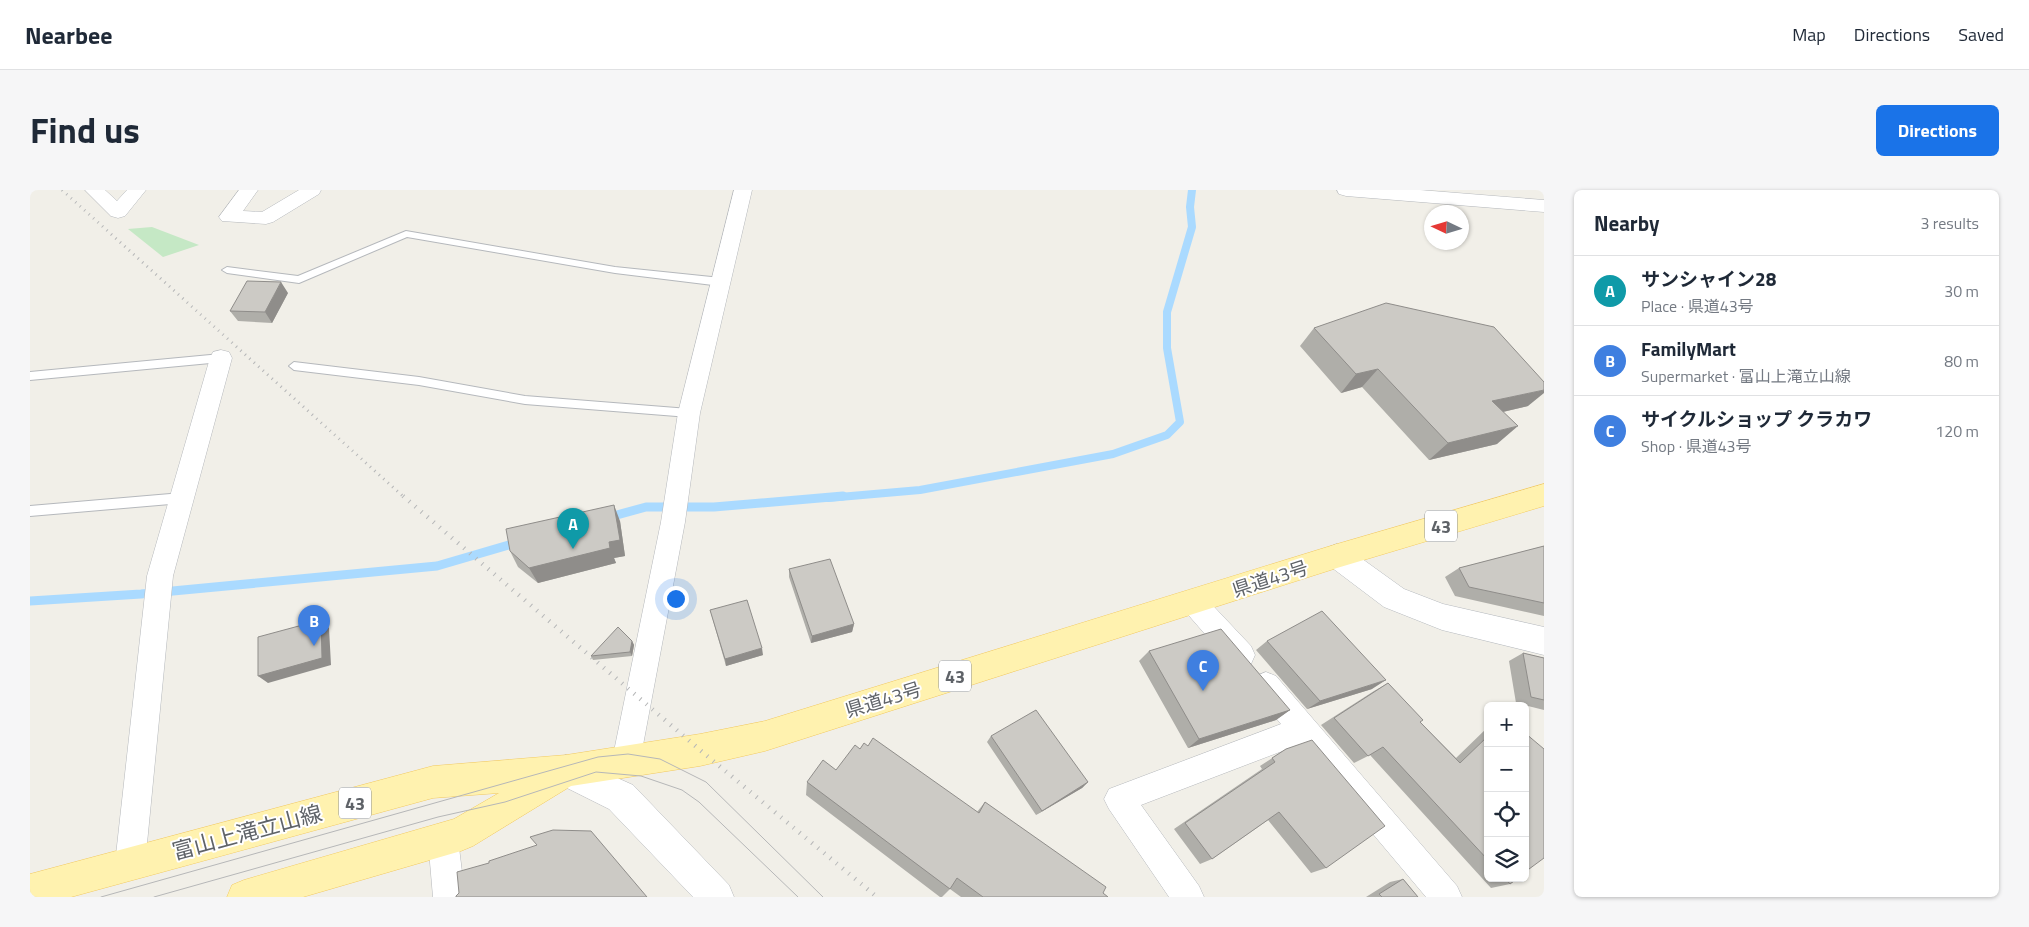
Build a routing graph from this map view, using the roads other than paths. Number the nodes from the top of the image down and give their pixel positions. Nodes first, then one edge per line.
1 (94, 190) edge
2 (137, 190) edge
3 (249, 190) edge
4 (312, 190) edge
5 (743, 190) edge
6 (1346, 190) edge
7 (1544, 206) edge
8 (227, 270) dead end
9 (721, 282) junction
10 (220, 358) joint
11 (294, 366) dead end
12 (30, 376) edge
13 (689, 413) junction
14 (1544, 495) edge
15 (182, 498) junction
16 (30, 511) edge
17 (1337, 556) junction
18 (1193, 602) junction
19 (1544, 641) edge
20 (1303, 729) junction
21 (626, 760) junction
22 (566, 771) junction
23 (443, 839) junction
24 (130, 864) junction
25 (30, 891) edge
26 (244, 897) edge
27 (449, 897) edge
28 (717, 897) edge
29 (1188, 897) edge
30 (1446, 897) edge

1 - 2 street
3 - 4 street
5 - 9 street
6 - 7 street
8 - 9 lane
9 - 13 street
10 - 12 lane
10 - 15 street
11 - 13 lane
13 - 21 street
14 - 17 main road, 43
15 - 16 lane
15 - 24 street
17 - 18 main road, 県道43号 / 43
17 - 19 main road
18 - 20 street
18 - 21 main road, 県道43号 / 43
20 - 29 street
20 - 30 street
21 - 22 main road, 県道43号 / 43
22 - 23 main road, 43
22 - 24 main road, 富山上滝立山線 / 43
22 - 28 main road
23 - 26 main road, 43
23 - 27 street
24 - 25 main road, 富山上滝立山線 / 43

